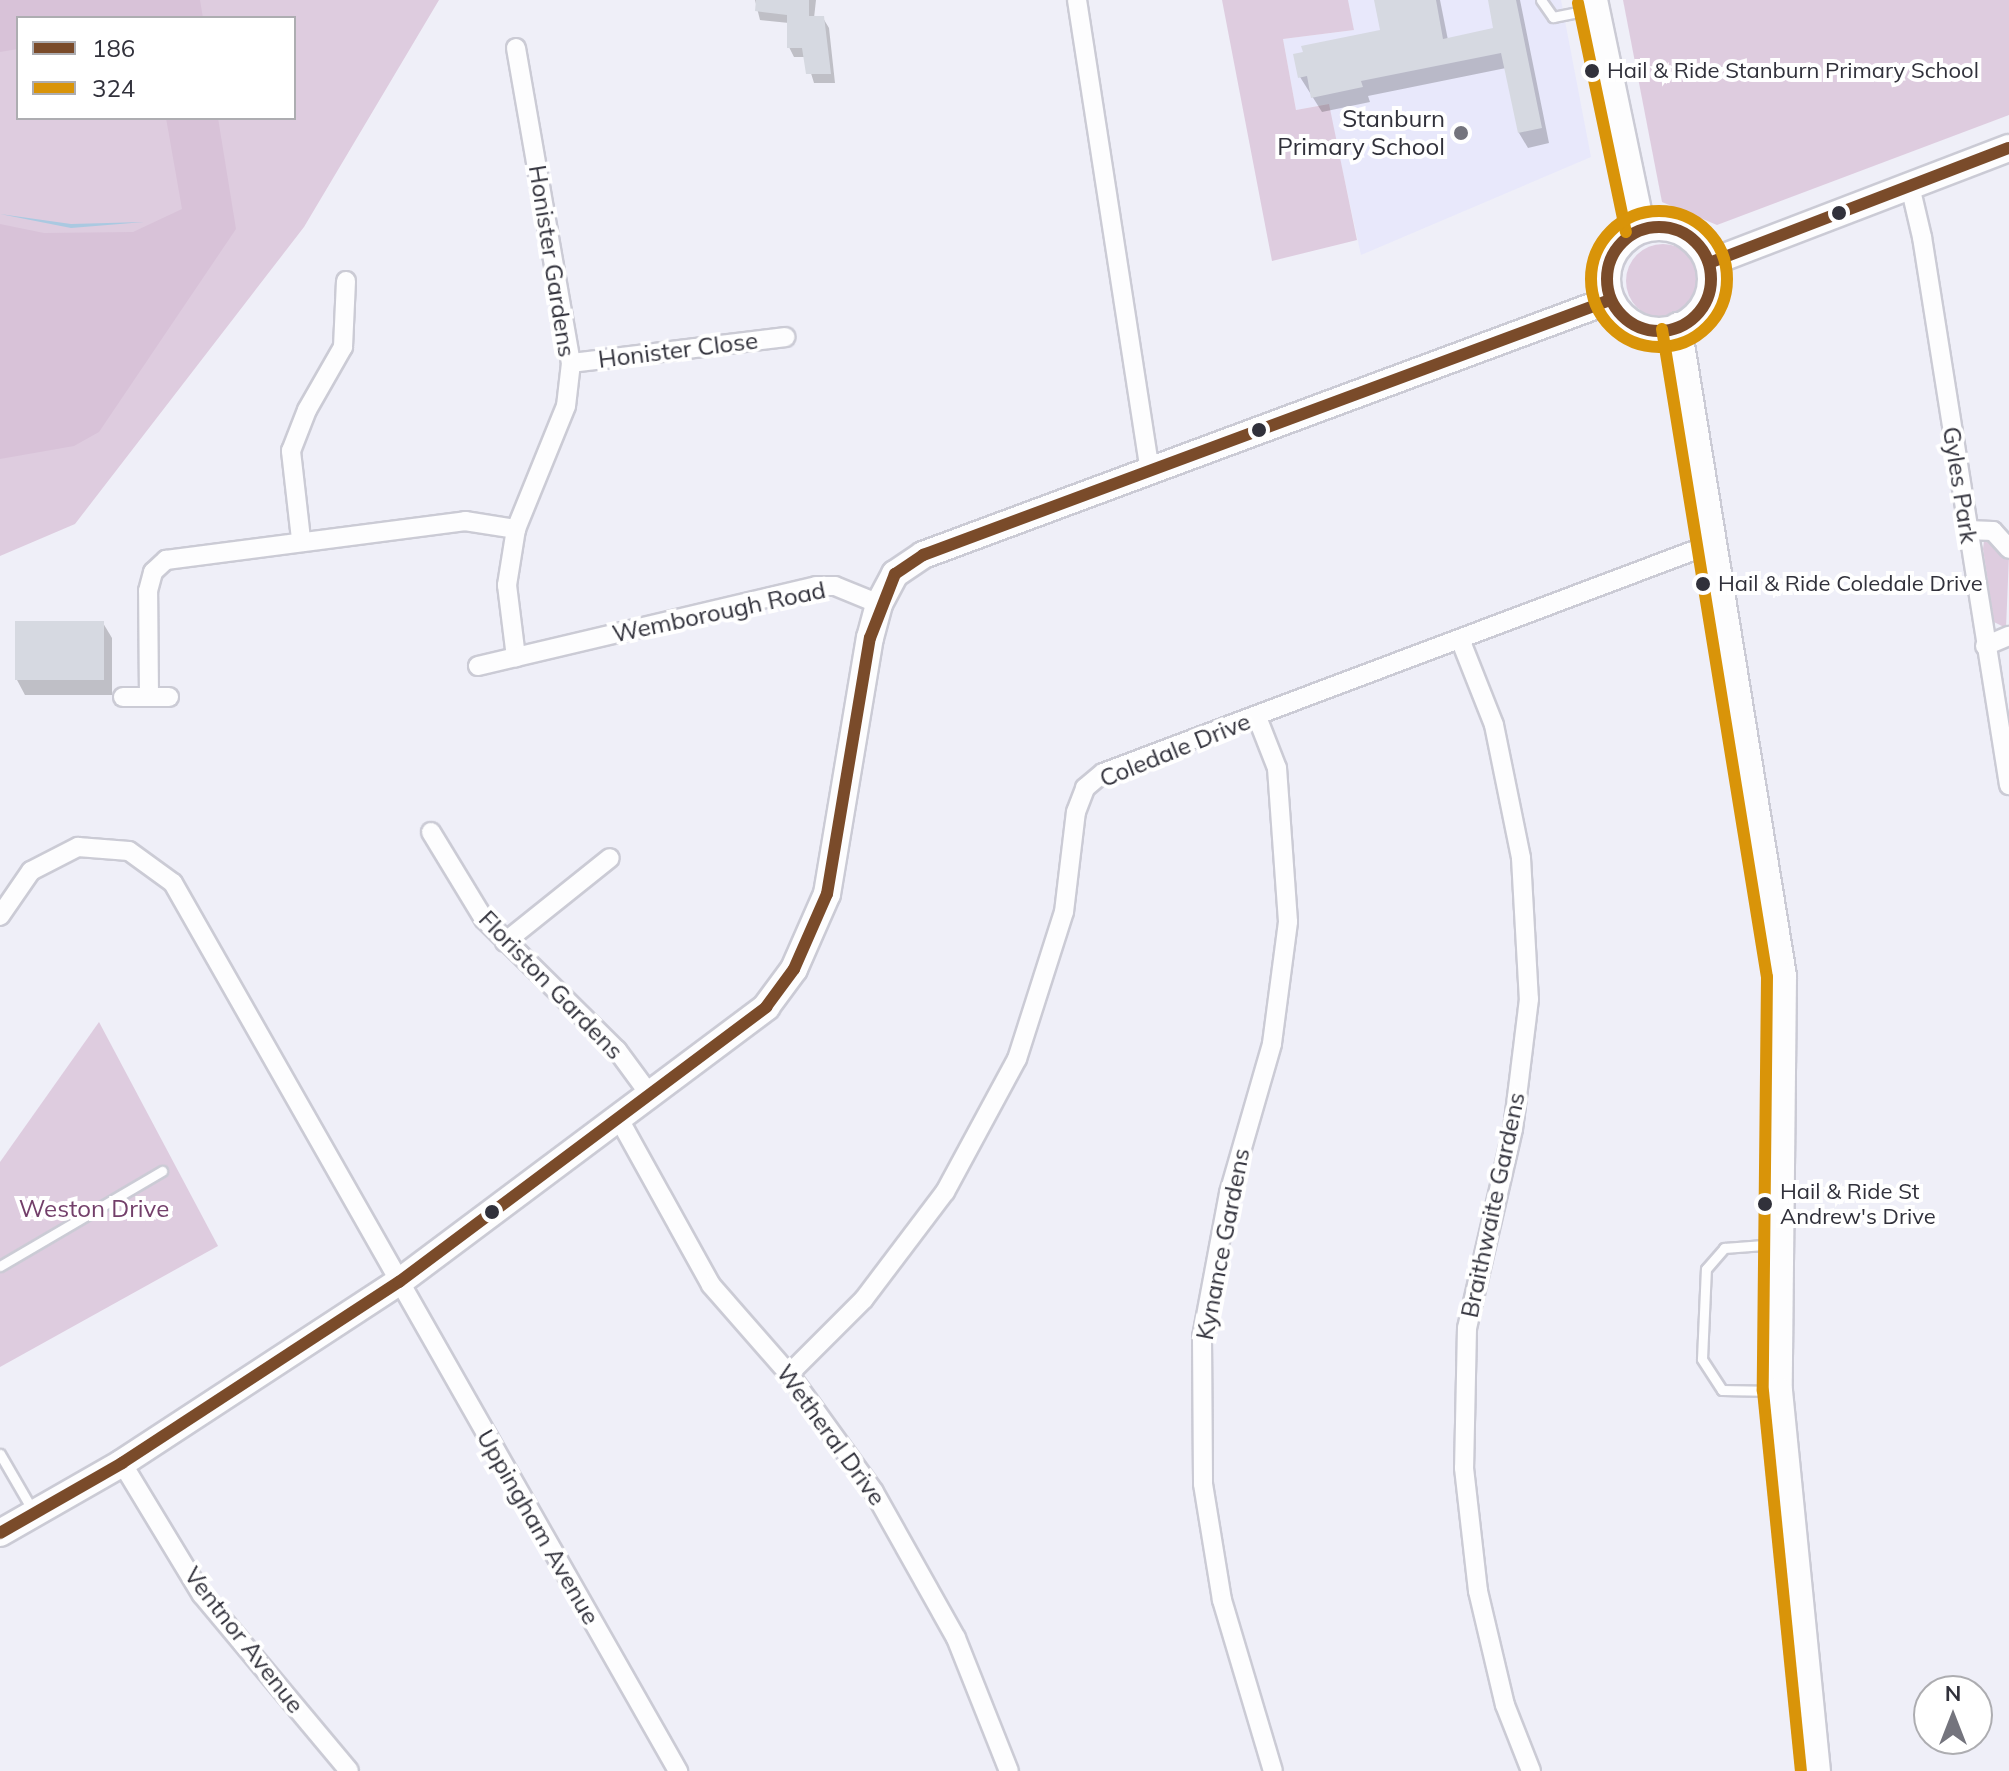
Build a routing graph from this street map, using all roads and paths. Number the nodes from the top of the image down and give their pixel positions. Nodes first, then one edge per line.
1 (1077, 0) edge
2 (1541, 0) edge
3 (1595, 4) edge
4 (516, 48) dead end
5 (2009, 148) edge
6 (1910, 186) junction
7 (1642, 229) junction
8 (1709, 263) junction
9 (346, 281) dead end
10 (1610, 300) junction
11 (1678, 326) junction
12 (785, 337) dead end
13 (571, 363) junction
14 (1150, 473) junction
15 (516, 529) junction
16 (1967, 530) junction
17 (301, 539) junction
18 (1714, 543) junction
19 (2009, 549) edge
20 (879, 604) junction
21 (2009, 636) edge
22 (1460, 639) junction
23 (1985, 646) junction
24 (516, 657) junction
25 (478, 666) dead end
26 (149, 696) junction
27 (123, 697) dead end
28 (169, 697) dead end
29 (1257, 717) junction
30 (2009, 785) edge
31 (431, 832) dead end
32 (610, 858) dead end
33 (0, 916) edge
34 (505, 942) junction
35 (650, 1095) junction
36 (619, 1119) junction
37 (162, 1171) dead end
38 (1781, 1243) junction
39 (0, 1266) edge
40 (399, 1282) junction
41 (789, 1374) junction
42 (1779, 1391) junction
43 (0, 1454) edge
44 (122, 1463) junction
45 (34, 1514) junction
46 (0, 1533) edge
47 (349, 1771) edge
48 (678, 1771) edge
49 (1009, 1771) edge
50 (1273, 1771) edge
51 (1531, 1771) edge
52 (1817, 1771) edge

1 - 14 street
2 - 3 lane
3 - 7 street
4 - 13 street, Honister Gardens
5 - 6 street
6 - 8 street
6 - 16 street, Gyles Park
7 - 8 street
7 - 10 street
8 - 11 street
9 - 17 street
10 - 11 street
10 - 14 street
11 - 18 street
12 - 13 street, Honister Close
13 - 15 street, Honister Gardens
14 - 20 street
15 - 17 street
15 - 24 street, Honister Gardens
16 - 19 street
16 - 23 street, Gyles Park
17 - 26 street
18 - 22 street, Coledale Drive
18 - 38 street
20 - 24 street, Wemborough Road
20 - 35 street
21 - 23 street
22 - 29 street, Coledale Drive
22 - 51 street, Braithwaite Gardens
23 - 30 street, Gyles Park
24 - 25 street, Wemborough Road
26 - 27 street
26 - 28 street
29 - 41 street, Coledale Drive
29 - 50 street, Kynance Gardens
31 - 34 street, Floriston Gardens
32 - 34 street
33 - 40 street, Uppingham Avenue
34 - 35 street, Floriston Gardens
35 - 36 street
36 - 40 street
36 - 41 street, Wetheral Drive
37 - 39 lane
38 - 42 street
38 - 42 lane
40 - 44 street
40 - 48 street, Uppingham Avenue
41 - 49 street, Wetheral Drive
42 - 52 street
43 - 45 lane
44 - 45 street
44 - 47 street, Ventnor Avenue
45 - 46 street

